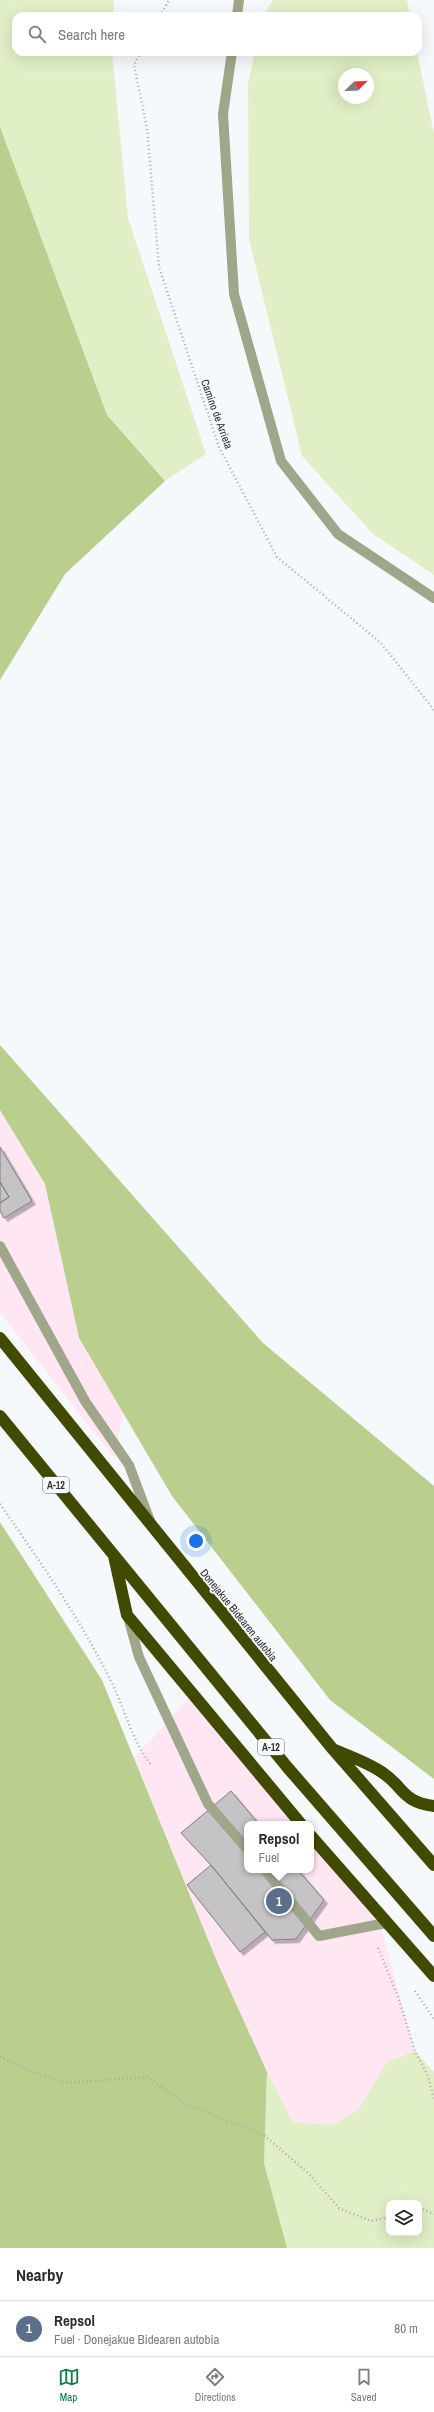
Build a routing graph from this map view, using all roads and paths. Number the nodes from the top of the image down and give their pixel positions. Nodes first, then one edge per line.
1 (169, 0) edge
2 (239, 0) edge
3 (162, 12) edge
4 (238, 12) edge
5 (139, 56) edge
6 (231, 56) edge
7 (434, 598) edge
8 (434, 710) edge
9 (0, 1246) edge
10 (0, 1334) edge
11 (0, 1338) edge
12 (20, 1362) junction
13 (0, 1416) edge
14 (0, 1504) edge
15 (155, 1532) junction
16 (113, 1553) junction
17 (127, 1615) junction
18 (331, 1747) junction
19 (151, 1765) dead end
20 (434, 1806) edge
21 (299, 1821) edge
22 (314, 1839) edge
23 (244, 1846) edge
24 (434, 1865) edge
25 (267, 1873) edge
26 (386, 1923) junction
27 (369, 1928) junction
28 (434, 1936) edge
29 (434, 1976) edge
30 (0, 2057) edge
31 (434, 2099) edge
32 (422, 2209) edge
33 (434, 2214) edge
34 (386, 2219) edge

1 - 3 path
2 - 4 lane
5 - 8 path, Camino de Arrieta
6 - 7 lane
9 - 15 lane
10 - 12 highway
11 - 12 highway, Donejakue Bidearen autobia
12 - 15 highway, Donejakue Bidearen autobia
13 - 16 highway, A-12
14 - 19 path
15 - 18 highway, Donejakue Bidearen autobia
16 - 17 highway
16 - 28 highway, A-12
17 - 21 highway
17 - 23 lane
18 - 20 highway
18 - 24 highway, Donejakue Bidearen autobia
22 - 26 highway
25 - 27 lane
26 - 27 lane
26 - 29 highway
27 - 31 path
30 - 34 path
32 - 33 path

